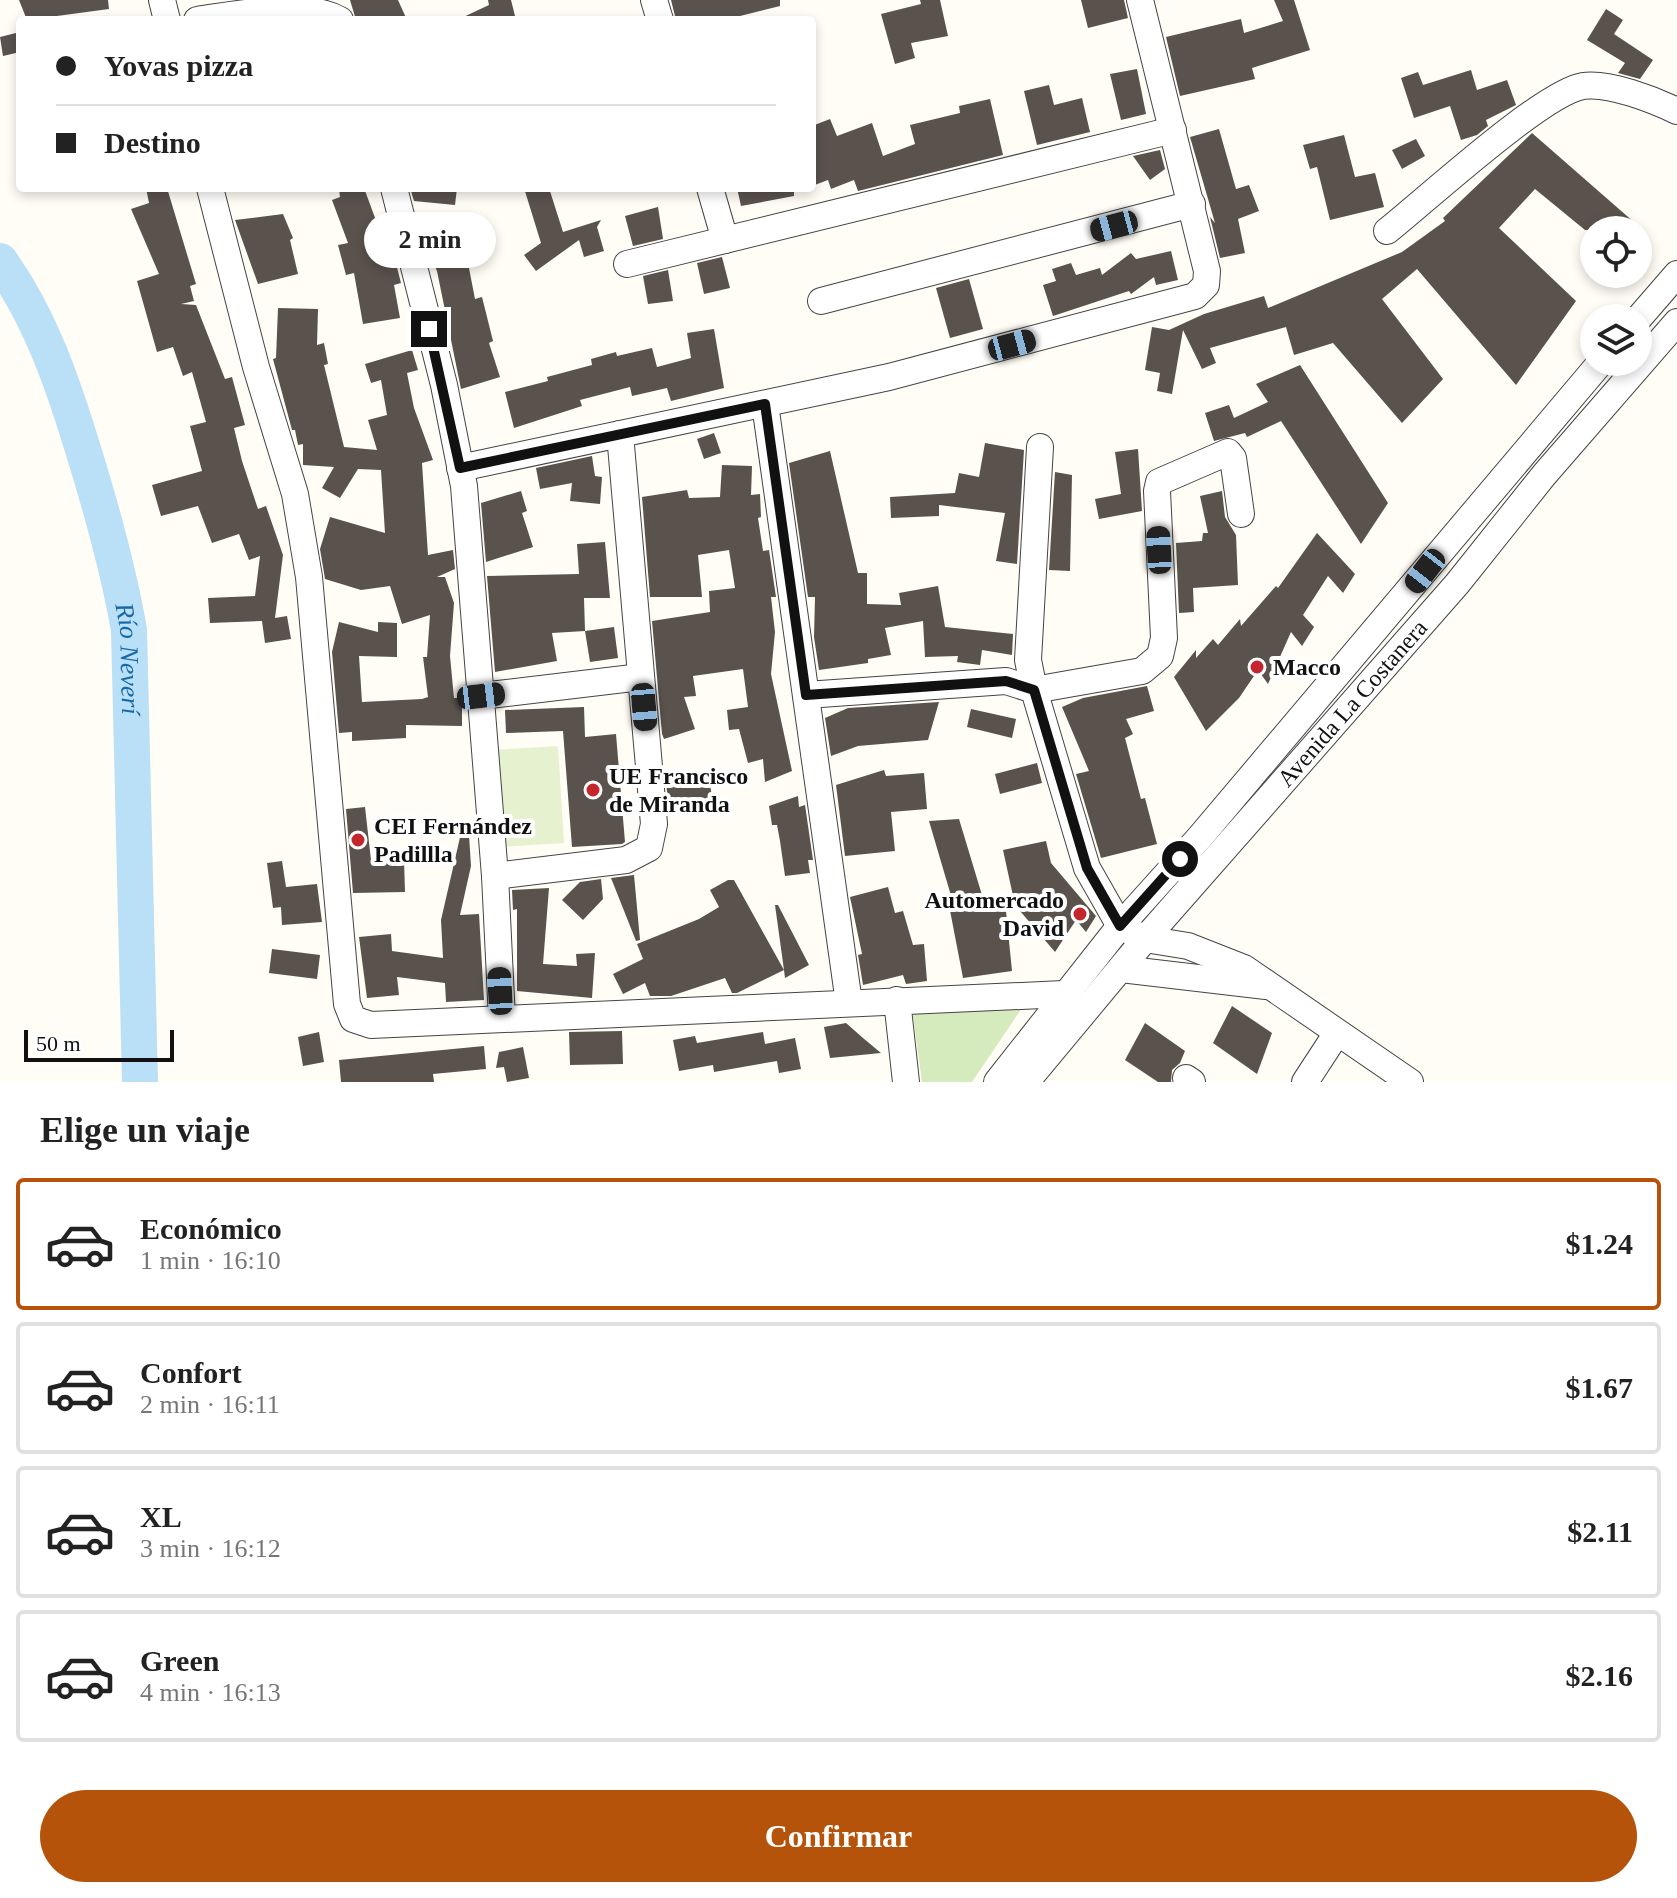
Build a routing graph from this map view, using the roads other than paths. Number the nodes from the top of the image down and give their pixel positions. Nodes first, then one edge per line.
1 (1140, 0) edge
2 (228, 16) edge
3 (335, 16) edge
4 (1677, 111) edge
5 (1173, 130) junction
6 (211, 192) edge
7 (395, 192) edge
8 (711, 192) edge
9 (1192, 204) junction
10 (1387, 231) dead end
11 (725, 240) junction
12 (627, 264) dead end
13 (1677, 274) edge
14 (821, 301) dead end
15 (1651, 304) edge
16 (1677, 322) edge
17 (1589, 376) edge
18 (765, 404) junction
19 (620, 434) junction
20 (1040, 447) dead end
21 (460, 468) junction
22 (1241, 514) dead end
23 (641, 677) junction
24 (1034, 690) junction
25 (806, 695) junction
26 (481, 696) junction
27 (495, 876) junction
28 (1120, 926) junction
29 (1145, 939) junction
30 (1121, 969) junction
31 (1274, 987) junction
32 (1064, 994) junction
33 (897, 1000) junction
34 (849, 1003) junction
35 (502, 1019) junction
36 (1337, 1033) junction
37 (906, 1082) edge
38 (997, 1082) edge
39 (1026, 1082) edge
40 (1305, 1082) edge
41 (1410, 1082) edge

1 - 5 street
2 - 3 street
4 - 10 street
5 - 9 street
5 - 11 street
6 - 35 street
7 - 21 street
8 - 11 street
9 - 14 street
9 - 18 street
11 - 12 street
13 - 15 street
16 - 29 street, Avenida La Costanera
17 - 28 street, Avenida La Costanera
18 - 19 street
18 - 25 street
19 - 21 street
19 - 23 street
20 - 24 street
21 - 26 street
22 - 24 street
23 - 26 street
23 - 27 street
24 - 25 street
24 - 28 street
25 - 34 street
26 - 27 street
27 - 35 street
28 - 29 street
28 - 32 street, Avenida La Costanera
29 - 30 street, Avenida La Costanera
29 - 31 street
30 - 31 street
30 - 39 street, Avenida La Costanera
31 - 36 street
32 - 33 street
32 - 38 street, Avenida La Costanera
33 - 34 street
33 - 37 street
34 - 35 street
36 - 40 street
36 - 41 street

